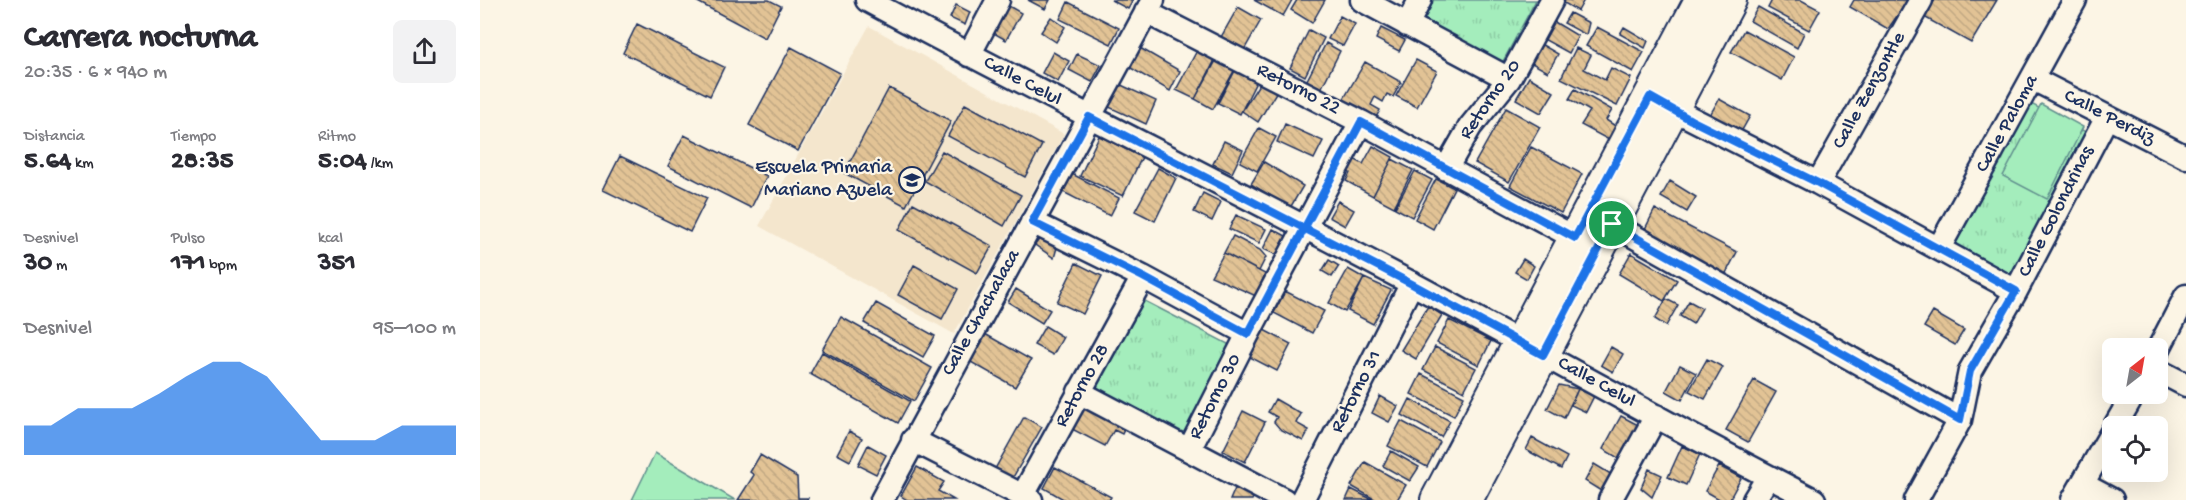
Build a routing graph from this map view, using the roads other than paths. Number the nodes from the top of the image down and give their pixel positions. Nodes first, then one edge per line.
1 (867, 0) edge
2 (998, 0) edge
3 (1362, 0) edge
4 (1420, 0) edge
5 (1552, 0) edge
6 (1701, 0) edge
7 (1730, 0) edge
8 (1921, 0) edge
9 (2075, 0) edge
10 (1150, 6) edge
11 (1407, 25) junction
12 (969, 55) junction
13 (1509, 79) junction
14 (2033, 79) junction
15 (1661, 103) junction
16 (1089, 117) junction
17 (2107, 117) junction
18 (1361, 122) junction
19 (2186, 157) edge
20 (1446, 169) junction
21 (1818, 183) junction
22 (1032, 222) junction
23 (1612, 224) junction
24 (1304, 227) junction
25 (1575, 238) junction
26 (1939, 248) junction
27 (1143, 277) junction
28 (1412, 284) junction
29 (2016, 291) junction
30 (2186, 296) edge
31 (1248, 334) junction
32 (2164, 338) edge
33 (1531, 349) junction
34 (2168, 376) edge
35 (2186, 385) edge
36 (1079, 392) junction
37 (1656, 417) junction
38 (1960, 420) junction
39 (913, 440) junction
40 (2102, 449) edge
41 (1189, 450) junction
42 (1768, 477) junction
43 (2077, 492) edge
44 (1027, 498) edge
45 (882, 500) edge
46 (1284, 500) edge
47 (1302, 500) edge
48 (1437, 500) edge
49 (1466, 500) edge
50 (1610, 500) edge
51 (1754, 500) edge
52 (1814, 500) edge
53 (1916, 500) edge
54 (2112, 500) edge

1 - 12 street, Calle Celul
2 - 12 street
3 - 11 street
4 - 11 street
5 - 13 street, Retorno 20
6 - 15 main road
7 - 15 main road
8 - 21 street, Calle Zenzontle
9 - 14 street, Calle Paloma
10 - 16 street, Calle Chachalaca
10 - 18 street, Retorno 22
11 - 13 street
12 - 16 street, Calle Celul
13 - 20 street, Retorno 20
14 - 17 street, Calle Perdiz
14 - 26 street, Calle Paloma
15 - 21 street
15 - 23 main road
15 - 25 main road
16 - 22 street, Calle Chachalaca
16 - 24 street, Calle Celul
17 - 19 street, Calle Perdiz
17 - 29 street, Calle Golondrinas
18 - 20 street, Retorno 22
18 - 24 street, Retorno 30
20 - 25 street, Retorno 22
21 - 26 street
22 - 27 street
22 - 39 street, Calle Chachalaca
23 - 33 main road
23 - 38 street
24 - 28 street, Calle Celul
24 - 31 street, Retorno 30
25 - 33 main road
26 - 29 street
27 - 31 street
27 - 36 street, Retorno 28
28 - 33 street, Calle Celul
28 - 47 street, Retorno 31
29 - 38 street, Calle Golondrinas
30 - 32 street
31 - 41 street, Retorno 30
33 - 37 street, Calle Celul
33 - 48 main road
33 - 49 main road
34 - 35 street
36 - 41 street
36 - 44 street, Retorno 28
37 - 42 street, Calle Celul
37 - 50 street
38 - 53 street, Calle Golondrinas
39 - 44 street
39 - 45 street, Calle Chachalaca
40 - 43 street
41 - 46 street
42 - 51 street
42 - 52 street, Calle Celul
43 - 54 street

